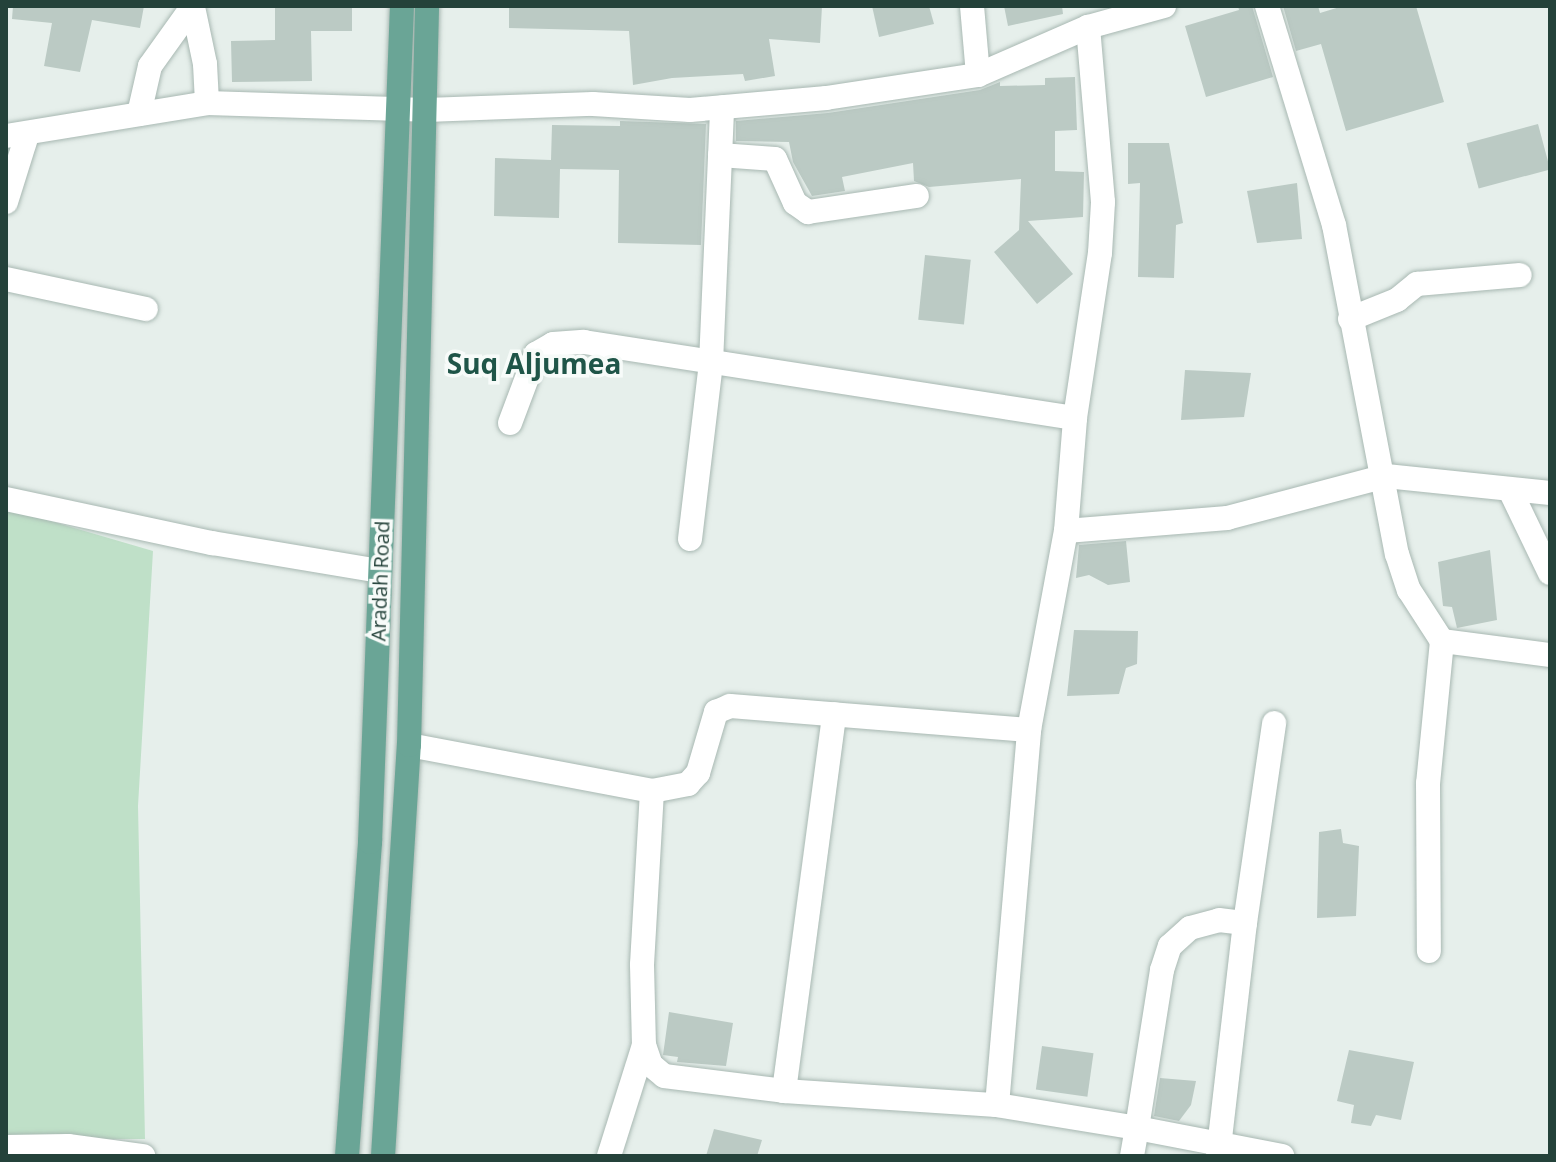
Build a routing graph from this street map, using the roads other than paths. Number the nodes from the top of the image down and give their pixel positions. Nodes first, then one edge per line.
1 (193, 6) edge
2 (402, 6) edge
3 (427, 6) edge
4 (972, 6) edge
5 (1164, 6) edge
6 (1267, 6) edge
7 (1088, 27) junction
8 (978, 75) junction
9 (207, 103) junction
10 (722, 107) junction
11 (400, 108) junction
12 (426, 110) junction
13 (139, 114) junction
14 (16, 136) edge
15 (720, 155) junction
16 (917, 196) dead end
17 (6, 202) edge
18 (1520, 275) dead end
19 (6, 279) edge
20 (146, 309) dead end
21 (1350, 319) junction
22 (711, 363) junction
23 (1075, 418) junction
24 (510, 423) dead end
25 (1386, 476) junction
26 (1510, 490) junction
27 (1550, 493) edge
28 (6, 499) edge
29 (1066, 531) junction
30 (690, 539) dead end
31 (380, 571) junction
32 (1550, 573) edge
33 (1442, 641) junction
34 (1550, 655) edge
35 (834, 714) junction
36 (1274, 723) dead end
37 (1029, 730) junction
38 (409, 745) junction
39 (652, 791) junction
40 (1245, 923) junction
41 (1429, 951) dead end
42 (644, 1045) junction
43 (784, 1091) junction
44 (997, 1105) junction
45 (1137, 1128) junction
46 (6, 1147) edge
47 (1219, 1150) edge
48 (386, 1155) edge
49 (143, 1156) edge
50 (347, 1156) edge
51 (609, 1156) edge
52 (1132, 1156) edge
53 (1282, 1156) edge

1 - 9 street
1 - 13 street
2 - 11 main road, Aradah Road
3 - 12 main road, Aradah Road
4 - 8 street
5 - 7 street
6 - 21 street
7 - 8 street
7 - 23 street
8 - 10 street
9 - 11 street
9 - 13 street
10 - 12 street
10 - 15 street
11 - 12 street
11 - 31 main road, Aradah Road
12 - 38 main road, Aradah Road
13 - 14 street
14 - 17 street
15 - 16 street
15 - 22 street
18 - 21 street
19 - 20 street
21 - 25 street
22 - 23 street
22 - 24 street
22 - 30 street
23 - 29 street
25 - 26 street
25 - 29 street
25 - 33 street
26 - 27 street
26 - 32 street
28 - 31 street
29 - 37 street
31 - 50 main road, Aradah Road
33 - 34 street
33 - 41 street
35 - 37 street
35 - 39 street
35 - 43 street
36 - 40 street
37 - 44 street
38 - 39 street
38 - 48 main road, Aradah Road
39 - 42 street
40 - 45 street
40 - 47 street
42 - 43 street
42 - 51 street
43 - 44 street
44 - 45 street
45 - 47 street
45 - 52 street
46 - 49 street
47 - 53 street

